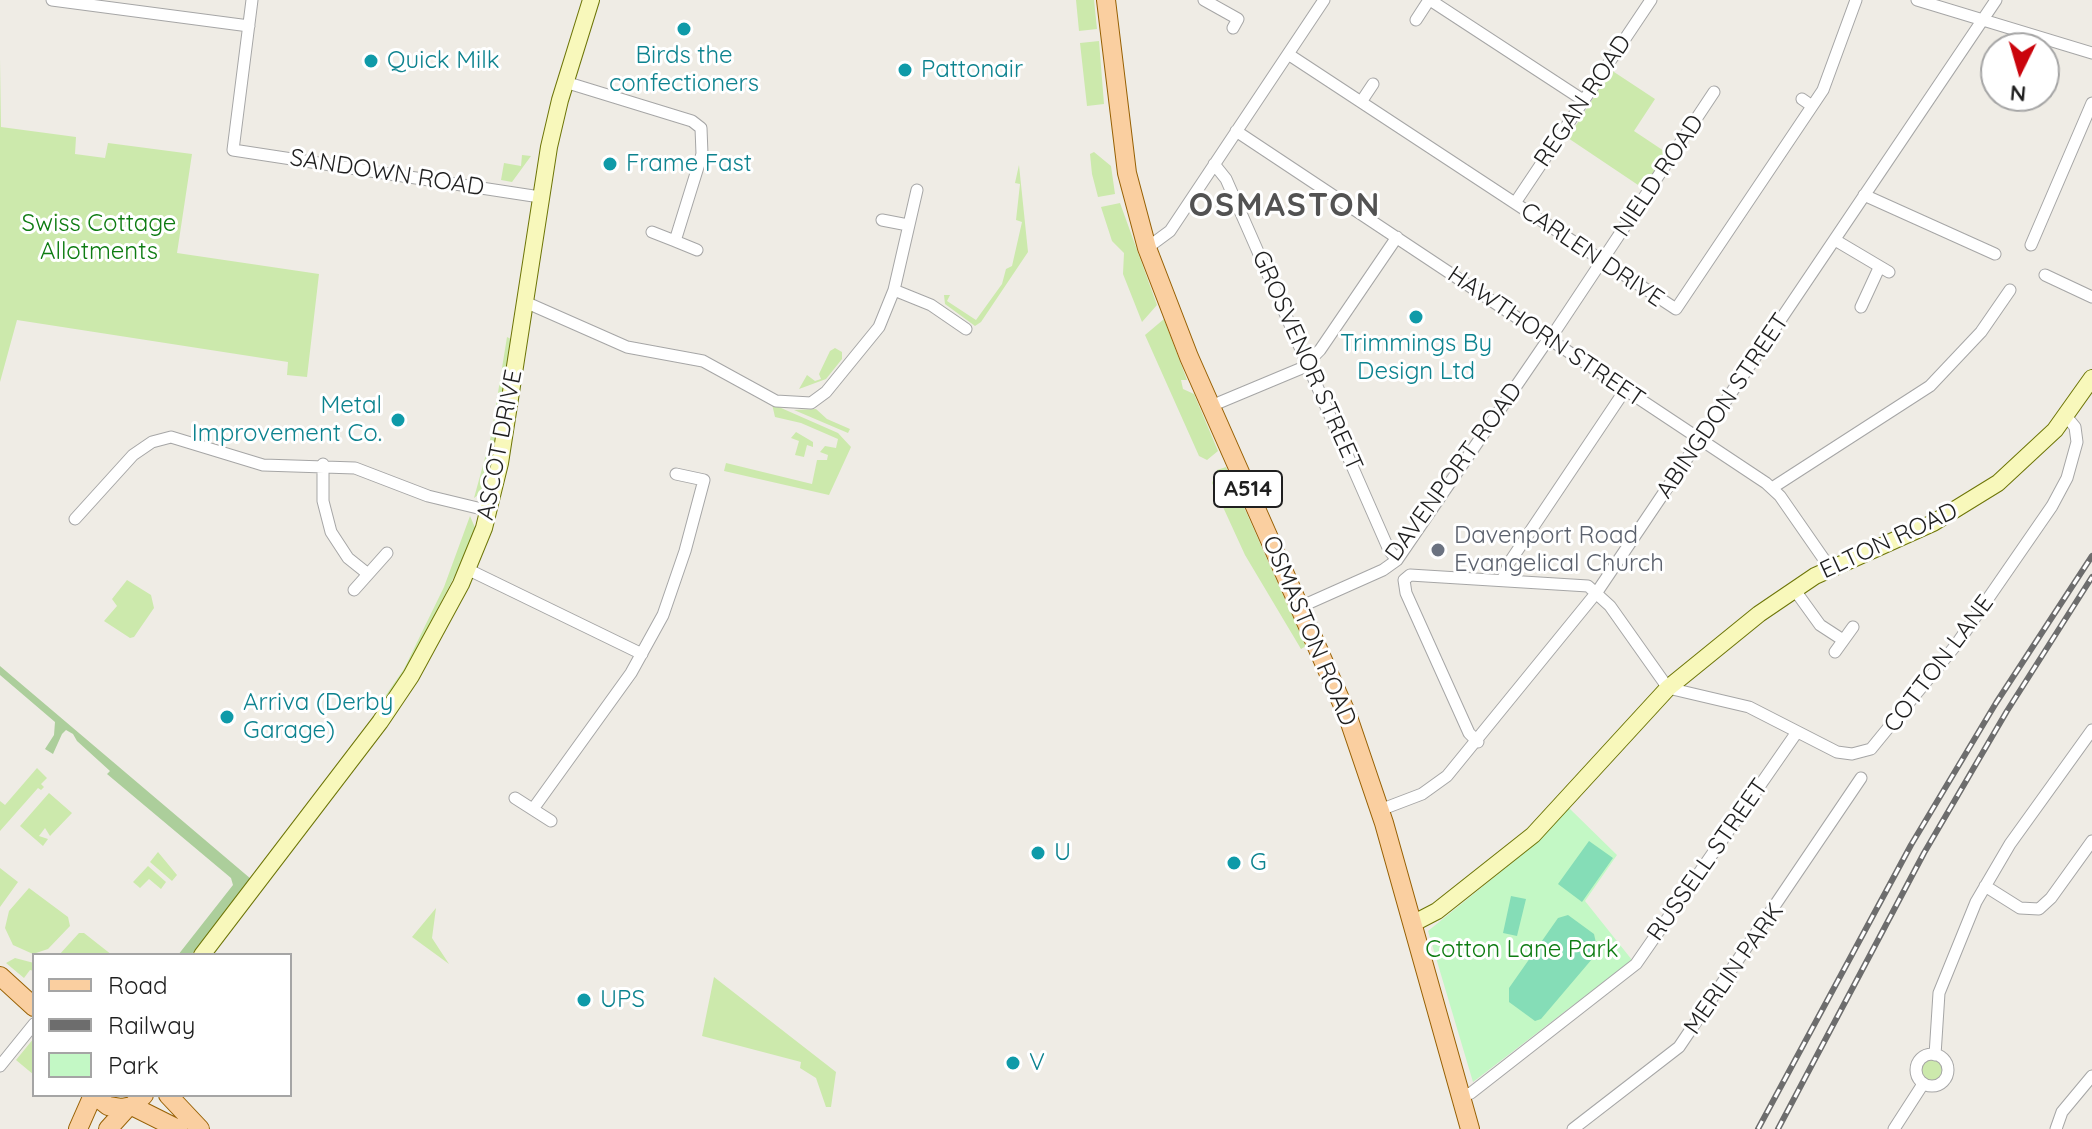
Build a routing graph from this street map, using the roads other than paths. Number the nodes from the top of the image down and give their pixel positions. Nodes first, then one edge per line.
1 (52, 0) edge
2 (252, 0) edge
3 (591, 0) edge
4 (1106, 0) edge
5 (1204, 0) edge
6 (1324, 0) edge
7 (1430, 0) edge
8 (1856, 0) edge
9 (1917, 0) edge
10 (1996, 0) edge
11 (1658, 1) edge
12 (1238, 20) dead end
13 (1416, 20) dead end
14 (1983, 21) junction
15 (249, 26) junction
16 (2092, 53) edge
17 (1288, 54) junction
18 (565, 82) junction
19 (1373, 84) dead end
20 (1714, 92) dead end
21 (1583, 100) junction
22 (1361, 102) junction
23 (2092, 103) edge
24 (1236, 131) junction
25 (1214, 164) junction
26 (917, 190) dead end
27 (1864, 195) junction
28 (540, 197) junction
29 (1515, 203) junction
30 (882, 220) dead end
31 (908, 225) junction
32 (652, 232) dead end
33 (1397, 237) junction
34 (1835, 240) junction
35 (675, 241) junction
36 (2031, 245) dead end
37 (1147, 248) junction
38 (697, 250) dead end
39 (1995, 254) dead end
40 (1602, 263) junction
41 (2045, 275) dead end
42 (894, 290) junction
43 (2010, 290) dead end
44 (2092, 297) edge
45 (525, 302) junction
46 (1861, 307) dead end
47 (966, 329) dead end
48 (1550, 339) junction
49 (1307, 362) junction
50 (2092, 378) edge
51 (1625, 390) junction
52 (1211, 406) junction
53 (2066, 416) junction
54 (1700, 440) junction
55 (323, 464) junction
56 (676, 474) dead end
57 (1772, 488) junction
58 (490, 511) junction
59 (75, 519) dead end
60 (387, 553) dead end
61 (1397, 560) junction
62 (1830, 568) junction
63 (467, 569) junction
64 (368, 574) junction
65 (1503, 579) junction
66 (1794, 589) junction
67 (354, 590) dead end
68 (1597, 592) junction
69 (1300, 607) junction
70 (1853, 627) dead end
71 (1843, 640) junction
72 (1835, 652) dead end
73 (642, 654) junction
74 (1668, 688) junction
75 (2092, 730) edge
76 (1797, 732) junction
77 (1478, 742) junction
78 (1861, 778) dead end
79 (515, 798) dead end
80 (533, 809) junction
81 (1380, 810) junction
82 (551, 821) dead end
83 (2092, 841) edge
84 (1985, 886) junction
85 (1412, 924) junction
86 (204, 953) edge
87 (0, 976) edge
88 (32, 1005) edge
89 (32, 1026) edge
90 (1935, 1055) junction
91 (0, 1066) edge
92 (2092, 1076) edge
93 (1923, 1084) junction
94 (92, 1097) edge
95 (96, 1097) edge
96 (170, 1097) edge
97 (1460, 1097) junction
98 (135, 1103) edge
99 (78, 1129) edge
100 (108, 1129) edge
101 (178, 1129) edge
102 (200, 1129) edge
103 (1470, 1129) edge
104 (1573, 1129) edge
105 (1894, 1129) edge
106 (2056, 1129) edge

1 - 15 street
2 - 15 street
3 - 18 street, ASCOT DRIVE
4 - 37 main road, OSMASTON ROAD / A514
5 - 12 street
6 - 17 street
7 - 13 street
7 - 21 street
8 - 40 street, CARLEN DRIVE
9 - 14 street
10 - 14 street, ABINGDON STREET
11 - 21 street, REGAN ROAD
14 - 16 street
14 - 27 street, ABINGDON STREET
15 - 28 street, SANDOWN ROAD
17 - 22 street, CARLEN DRIVE
17 - 24 street
18 - 28 street, ASCOT DRIVE
18 - 35 street
19 - 22 street
20 - 40 street, NIELD ROAD
21 - 29 street, REGAN ROAD
22 - 29 street, CARLEN DRIVE
23 - 36 street
24 - 25 street
24 - 33 street, HAWTHORN STREET
25 - 37 street
25 - 49 street, GROSVENOR STREET
26 - 31 street
27 - 34 street, ABINGDON STREET
27 - 39 street
28 - 45 street, ASCOT DRIVE
29 - 40 street, CARLEN DRIVE
30 - 31 street
31 - 42 street
32 - 35 street
33 - 48 street, HAWTHORN STREET
33 - 49 street
34 - 46 street
34 - 54 street, ABINGDON STREET
35 - 38 street
37 - 52 main road, OSMASTON ROAD / A514
40 - 48 street, NIELD ROAD
41 - 44 street
42 - 45 street
42 - 47 street
43 - 57 street
45 - 58 street, ASCOT DRIVE
48 - 51 street, HAWTHORN STREET
48 - 61 street, DAVENPORT ROAD
49 - 52 street
49 - 61 street, GROSVENOR STREET
50 - 53 street, ELTON ROAD
51 - 54 street, HAWTHORN STREET
51 - 65 street
52 - 69 main road, OSMASTON ROAD / A514
53 - 62 street, ELTON ROAD
53 - 76 street, COTTON LANE
54 - 57 street, HAWTHORN STREET
54 - 68 street, ABINGDON STREET
55 - 58 street
55 - 59 street
55 - 64 street
56 - 73 street
57 - 62 street, HAWTHORN STREET
58 - 63 street, ASCOT DRIVE
60 - 64 street
61 - 69 street, DAVENPORT ROAD
62 - 66 street, ELTON ROAD
63 - 73 street
63 - 86 street, ASCOT DRIVE
64 - 67 street
65 - 68 street
65 - 77 street
66 - 71 street
66 - 74 street, ELTON ROAD
68 - 74 street
68 - 77 street, ABINGDON STREET
69 - 81 main road, OSMASTON ROAD / A514
70 - 71 street
71 - 72 street
73 - 80 street
74 - 76 street, COTTON LANE
74 - 85 street
75 - 84 street
76 - 97 street, RUSSELL STREET
77 - 81 street, ABINGDON STREET
78 - 104 street, MERLIN PARK
79 - 80 street
80 - 82 street
81 - 85 main road, OSMASTON ROAD / A514
83 - 84 street
84 - 90 street
85 - 97 main road, OSMASTON ROAD / A514
87 - 88 main road
89 - 91 street
90 - 93 street
90 - 93 street
92 - 106 street
93 - 105 street
94 - 99 main road
95 - 98 main road
96 - 102 main road
97 - 103 main road, OSMASTON ROAD / A514
98 - 100 main road
98 - 101 main road

